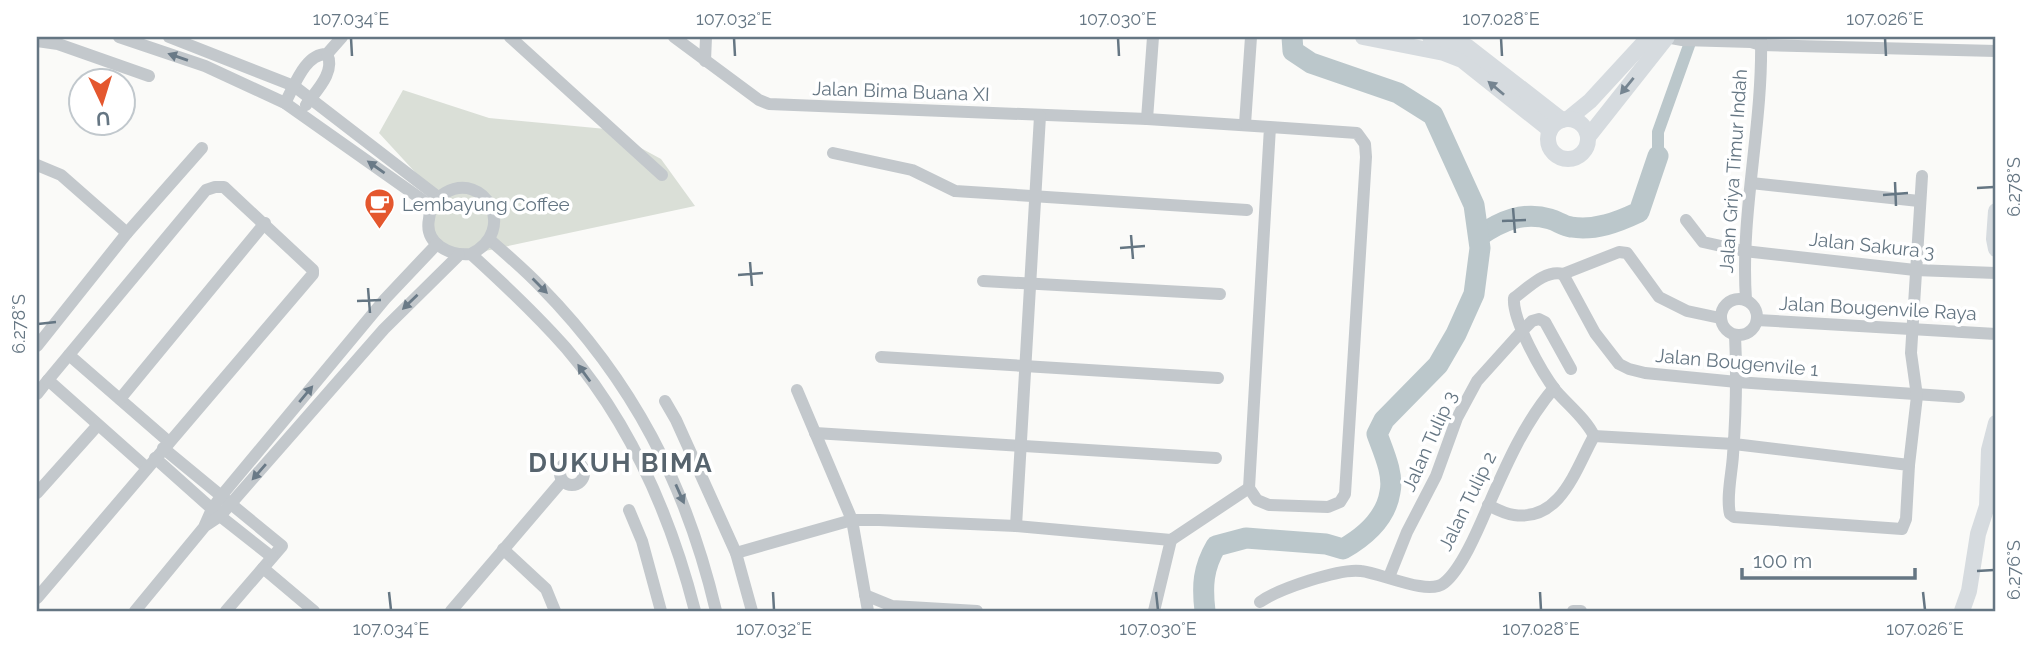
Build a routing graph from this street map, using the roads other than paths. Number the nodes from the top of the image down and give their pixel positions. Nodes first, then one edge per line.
1 (119, 37) edge
2 (169, 37) edge
3 (342, 37) edge
4 (510, 37) edge
5 (675, 37) edge
6 (706, 37) edge
7 (1153, 37) edge
8 (1251, 37) edge
9 (1363, 37) edge
10 (1430, 37) edge
11 (1649, 37) edge
12 (1670, 38) edge
13 (1758, 40) edge
14 (37, 41) edge
15 (1888, 42) edge
16 (1996, 51) edge
17 (327, 54) junction
18 (705, 61) junction
19 (149, 76) dead end
20 (294, 86) junction
21 (311, 99) junction
22 (285, 103) junction
23 (300, 114) junction
24 (1040, 116) junction
25 (1147, 119) junction
26 (1560, 123) junction
27 (1245, 124) junction
28 (1270, 127) junction
29 (1588, 137) junction
30 (202, 148) dead end
31 (834, 153) dead end
32 (38, 167) edge
33 (662, 175) dead end
34 (1922, 176) dead end
35 (1751, 183) junction
36 (1035, 195) junction
37 (1919, 201) junction
38 (435, 202) junction
39 (1247, 210) dead end
40 (1996, 211) edge
41 (1686, 220) dead end
42 (265, 223) junction
43 (127, 233) junction
44 (490, 240) junction
45 (437, 244) junction
46 (1996, 249) edge
47 (1744, 251) junction
48 (465, 254) junction
49 (1915, 270) junction
50 (1996, 273) edge
51 (1563, 274) junction
52 (983, 281) dead end
53 (1030, 285) junction
54 (1220, 294) dead end
55 (1746, 300) junction
56 (370, 318) junction
57 (1720, 318) junction
58 (1757, 320) junction
59 (384, 329) junction
60 (1912, 329) junction
61 (1522, 331) junction
62 (1996, 334) edge
63 (1735, 335) junction
64 (37, 346) edge
65 (69, 355) junction
66 (881, 358) dead end
67 (1025, 366) junction
68 (1572, 369) dead end
69 (1218, 378) dead end
70 (48, 380) junction
71 (1737, 382) junction
72 (1554, 388) junction
73 (797, 390) dead end
74 (626, 391) junction
75 (37, 394) edge
76 (1917, 396) junction
77 (1959, 397) dead end
78 (120, 399) junction
79 (665, 401) dead end
80 (608, 405) junction
81 (1996, 423) edge
82 (97, 426) junction
83 (815, 433) junction
84 (1594, 436) junction
85 (1734, 444) junction
86 (1020, 446) junction
87 (158, 454) junction
88 (1216, 458) dead end
89 (1909, 465) junction
90 (562, 481) dead end
91 (1249, 488) junction
92 (37, 493) edge
93 (227, 499) junction
94 (1488, 505) junction
95 (1991, 507) edge
96 (629, 510) dead end
97 (216, 512) junction
98 (852, 520) junction
99 (1016, 526) junction
100 (1171, 540) junction
101 (503, 550) junction
102 (736, 553) junction
103 (268, 562) junction
104 (1389, 577) junction
105 (865, 596) junction
106 (37, 598) edge
107 (1260, 602) dead end
108 (135, 611) edge
109 (226, 611) edge
110 (314, 611) edge
111 (451, 611) edge
112 (555, 611) edge
113 (661, 611) edge
114 (695, 611) edge
115 (716, 611) edge
116 (752, 611) edge
117 (868, 611) edge
118 (977, 611) edge
119 (1154, 611) edge
120 (1573, 611) edge
121 (1581, 611) edge
122 (1962, 611) edge

22 -> 1 street
2 - 20 street
3 - 17 street
4 - 33 street
5 - 18 street, Jalan Bima Buana XI
6 - 18 street
7 - 25 street
8 - 27 street
26 -> 9 main road
10 - 26 main road
11 - 26 main road
12 - 13 street, Jalan Griya Timur Indah
12 -> 29 main road
13 - 15 street, Jalan Griya Timur Indah
13 - 35 street, Jalan Griya Timur Indah
14 - 19 street
15 - 16 street, Jalan Griya Timur Indah
17 - 20 street
17 - 21 street
18 - 24 street, Jalan Bima Buana XI
20 - 21 street
20 - 22 street
21 - 23 street
21 - 38 street
22 - 23 street
38 -> 23 street
24 - 25 street, Jalan Bima Buana XI
24 - 36 street
25 - 27 street, Jalan Bima Buana XI
26 - 29 main road
26 - 29 main road
27 - 28 street, Jalan Bima Buana XI
28 - 91 street
28 - 91 street, Jalan Bima Buana XI
30 - 43 street
31 - 36 street
32 - 43 street
34 - 37 street
35 - 37 street
35 - 47 street, Jalan Griya Timur Indah
36 - 39 street
36 - 53 street
37 - 49 street
38 - 44 street
38 - 45 street
40 - 46 main road
41 - 47 street, Jalan Sakura 3
42 - 65 street
42 - 78 street
42 - 87 street
43 - 64 street
44 - 48 street
44 -> 74 street
45 - 48 street
45 - 56 street
47 - 49 street, Jalan Sakura 3
47 - 55 street, Jalan Griya Timur Indah
48 -> 59 street
80 -> 48 street
49 - 50 street, Jalan Sakura 3
49 - 60 street
51 - 57 street
51 - 61 street
51 - 71 street, Jalan Bougenvile 1
52 - 53 street
53 - 54 street
53 - 67 street
55 - 57 street
55 - 58 street
56 - 59 street
93 -> 56 street
57 - 63 street
58 - 60 street, Jalan Bougenvile Raya
58 - 63 street
59 -> 93 street
60 - 62 street, Jalan Bougenvile Raya
60 - 76 street
61 - 68 street
61 - 72 street
61 - 104 street, Jalan Tulip 3
63 - 71 street
65 - 70 street
65 - 78 street
66 - 67 street
67 - 69 street
67 - 86 street
70 - 75 street
70 - 82 street
71 - 76 street, Jalan Bougenvile 1
71 - 85 street
72 - 84 street
72 - 94 street, Jalan Tulip 2
73 - 83 street
74 - 80 street
74 -> 115 street
76 - 77 street, Jalan Bougenvile 1
76 - 89 street
78 - 87 street
79 - 102 street
80 - 114 street
81 - 95 main road
82 - 87 street
82 - 92 street
83 - 86 street
83 - 98 street
84 - 85 street
84 - 94 street
85 - 89 street
85 - 89 street
86 - 88 street
86 - 99 street
87 - 93 street
87 - 97 street
87 - 106 street
90 - 101 street
91 - 100 street
93 - 97 street
93 - 103 street
94 - 104 street, Jalan Tulip 2
95 - 122 main road
96 - 113 street
97 - 103 street
97 - 108 street
98 - 99 street
98 - 102 street
98 - 105 street
99 - 100 street
100 - 119 street
101 - 111 street
101 - 112 street
102 - 116 street
103 - 109 street
103 - 110 street
104 - 107 street
105 - 117 street
105 - 118 street
120 - 121 street

